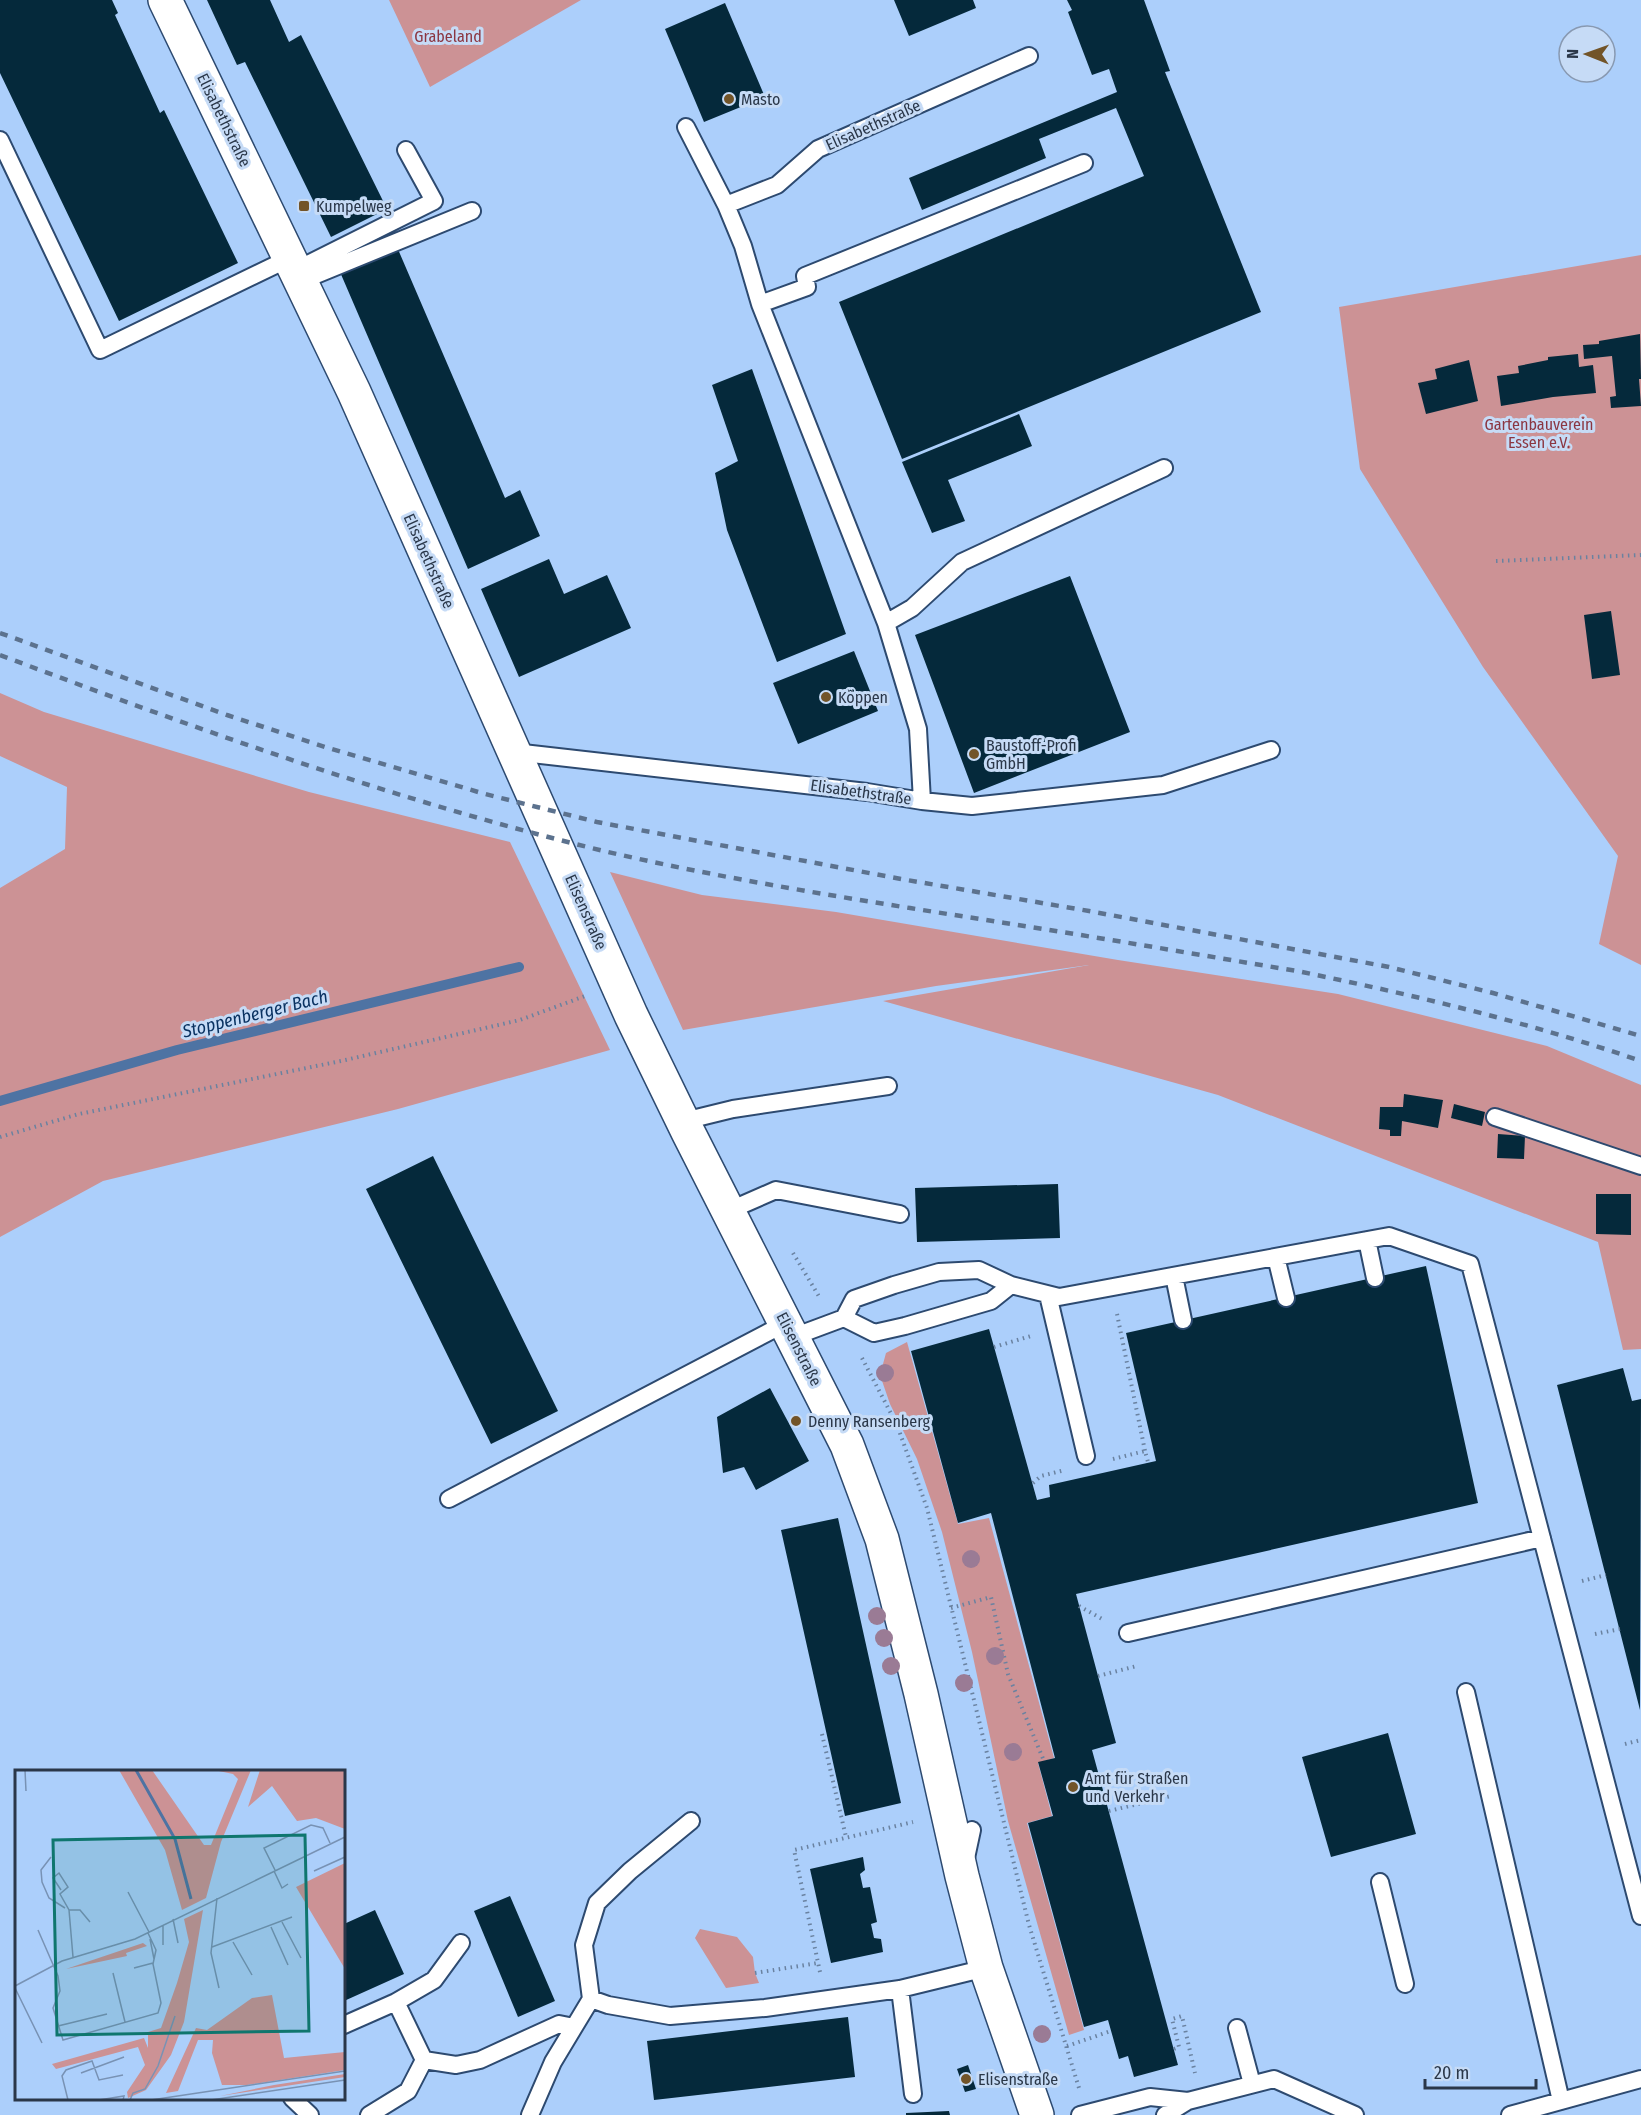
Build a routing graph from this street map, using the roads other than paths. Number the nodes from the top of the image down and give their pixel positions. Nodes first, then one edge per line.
1 (165, 0) edge
2 (1029, 56) dead end
3 (686, 127) dead end
4 (0, 140) edge
5 (406, 150) dead end
6 (1084, 163) dead end
7 (726, 205) junction
8 (472, 211) dead end
9 (295, 270) junction
10 (760, 304) junction
11 (1164, 468) dead end
12 (886, 623) junction
13 (1271, 750) dead end
14 (514, 752) junction
15 (922, 801) junction
16 (888, 1086) dead end
17 (1495, 1117) dead end
18 (684, 1121) junction
19 (1641, 1166) edge
20 (728, 1211) junction
21 (900, 1214) dead end
22 (1367, 1240) junction
23 (1276, 1257) junction
24 (1174, 1276) junction
25 (1375, 1278) dead end
26 (1011, 1285) junction
27 (1048, 1295) junction
28 (1286, 1298) dead end
29 (844, 1318) junction
30 (1183, 1320) dead end
31 (789, 1330) junction
32 (1086, 1456) dead end
33 (449, 1499) dead end
34 (1542, 1538) junction
35 (1128, 1634) dead end
36 (1466, 1692) dead end
37 (691, 1821) dead end
38 (972, 1830) dead end
39 (962, 1876) junction
40 (1380, 1882) dead end
41 (1641, 1916) edge
42 (461, 1943) dead end
43 (986, 1968) junction
44 (1405, 1984) dead end
45 (900, 1989) junction
46 (591, 1998) junction
47 (396, 2002) junction
48 (345, 2025) edge
49 (573, 2027) junction
50 (1237, 2028) dead end
51 (424, 2060) junction
52 (1641, 2079) edge
53 (1252, 2084) junction
54 (913, 2094) dead end
55 (1195, 2099) junction
56 (1320, 2099) junction
57 (294, 2100) edge
58 (1561, 2101) junction
59 (310, 2115) edge
60 (369, 2115) edge
61 (530, 2115) edge
62 (1037, 2115) edge
63 (1080, 2115) edge
64 (1165, 2115) edge
65 (1329, 2115) edge
66 (1355, 2115) edge
67 (1510, 2115) edge

1 - 9 street, Elisabethstraße
2 - 7 lane, Elisabethstraße
3 - 7 lane, Elisabethstraße
4 - 9 lane
5 - 9 lane
6 - 10 lane
7 - 10 lane, Elisabethstraße
8 - 9 lane
9 - 14 street, Elisabethstraße
10 - 12 lane, Elisabethstraße
11 - 12 lane
12 - 15 lane, Elisabethstraße
13 - 15 lane, Elisabethstraße
14 - 15 lane, Elisabethstraße
14 - 18 street, Elisenstraße
16 - 18 lane
17 - 19 lane
18 - 20 street, Elisenstraße
20 - 21 lane
20 - 31 street, Elisenstraße
22 - 23 lane
22 - 25 lane
22 - 34 lane
23 - 24 lane
23 - 28 lane
24 - 27 lane
24 - 30 lane
26 - 27 lane
26 - 29 lane
26 - 29 lane
27 - 32 lane
29 - 31 lane
31 - 33 lane
31 - 39 street, Elisenstraße
34 - 35 lane
34 - 41 lane
36 - 58 lane
37 - 46 lane
38 - 39 lane
39 - 43 street, Elisenstraße
40 - 44 lane
42 - 47 lane
43 - 45 lane
43 - 62 street, Elisenstraße
45 - 46 lane
45 - 54 lane
46 - 49 lane
47 - 48 lane
47 - 51 lane
49 - 51 lane
49 - 61 lane
50 - 53 lane
51 - 60 lane
52 - 58 lane
53 - 55 lane
53 - 56 lane
55 - 63 lane
55 - 64 lane
56 - 65 lane
56 - 66 lane
57 - 59 lane
58 - 67 lane

